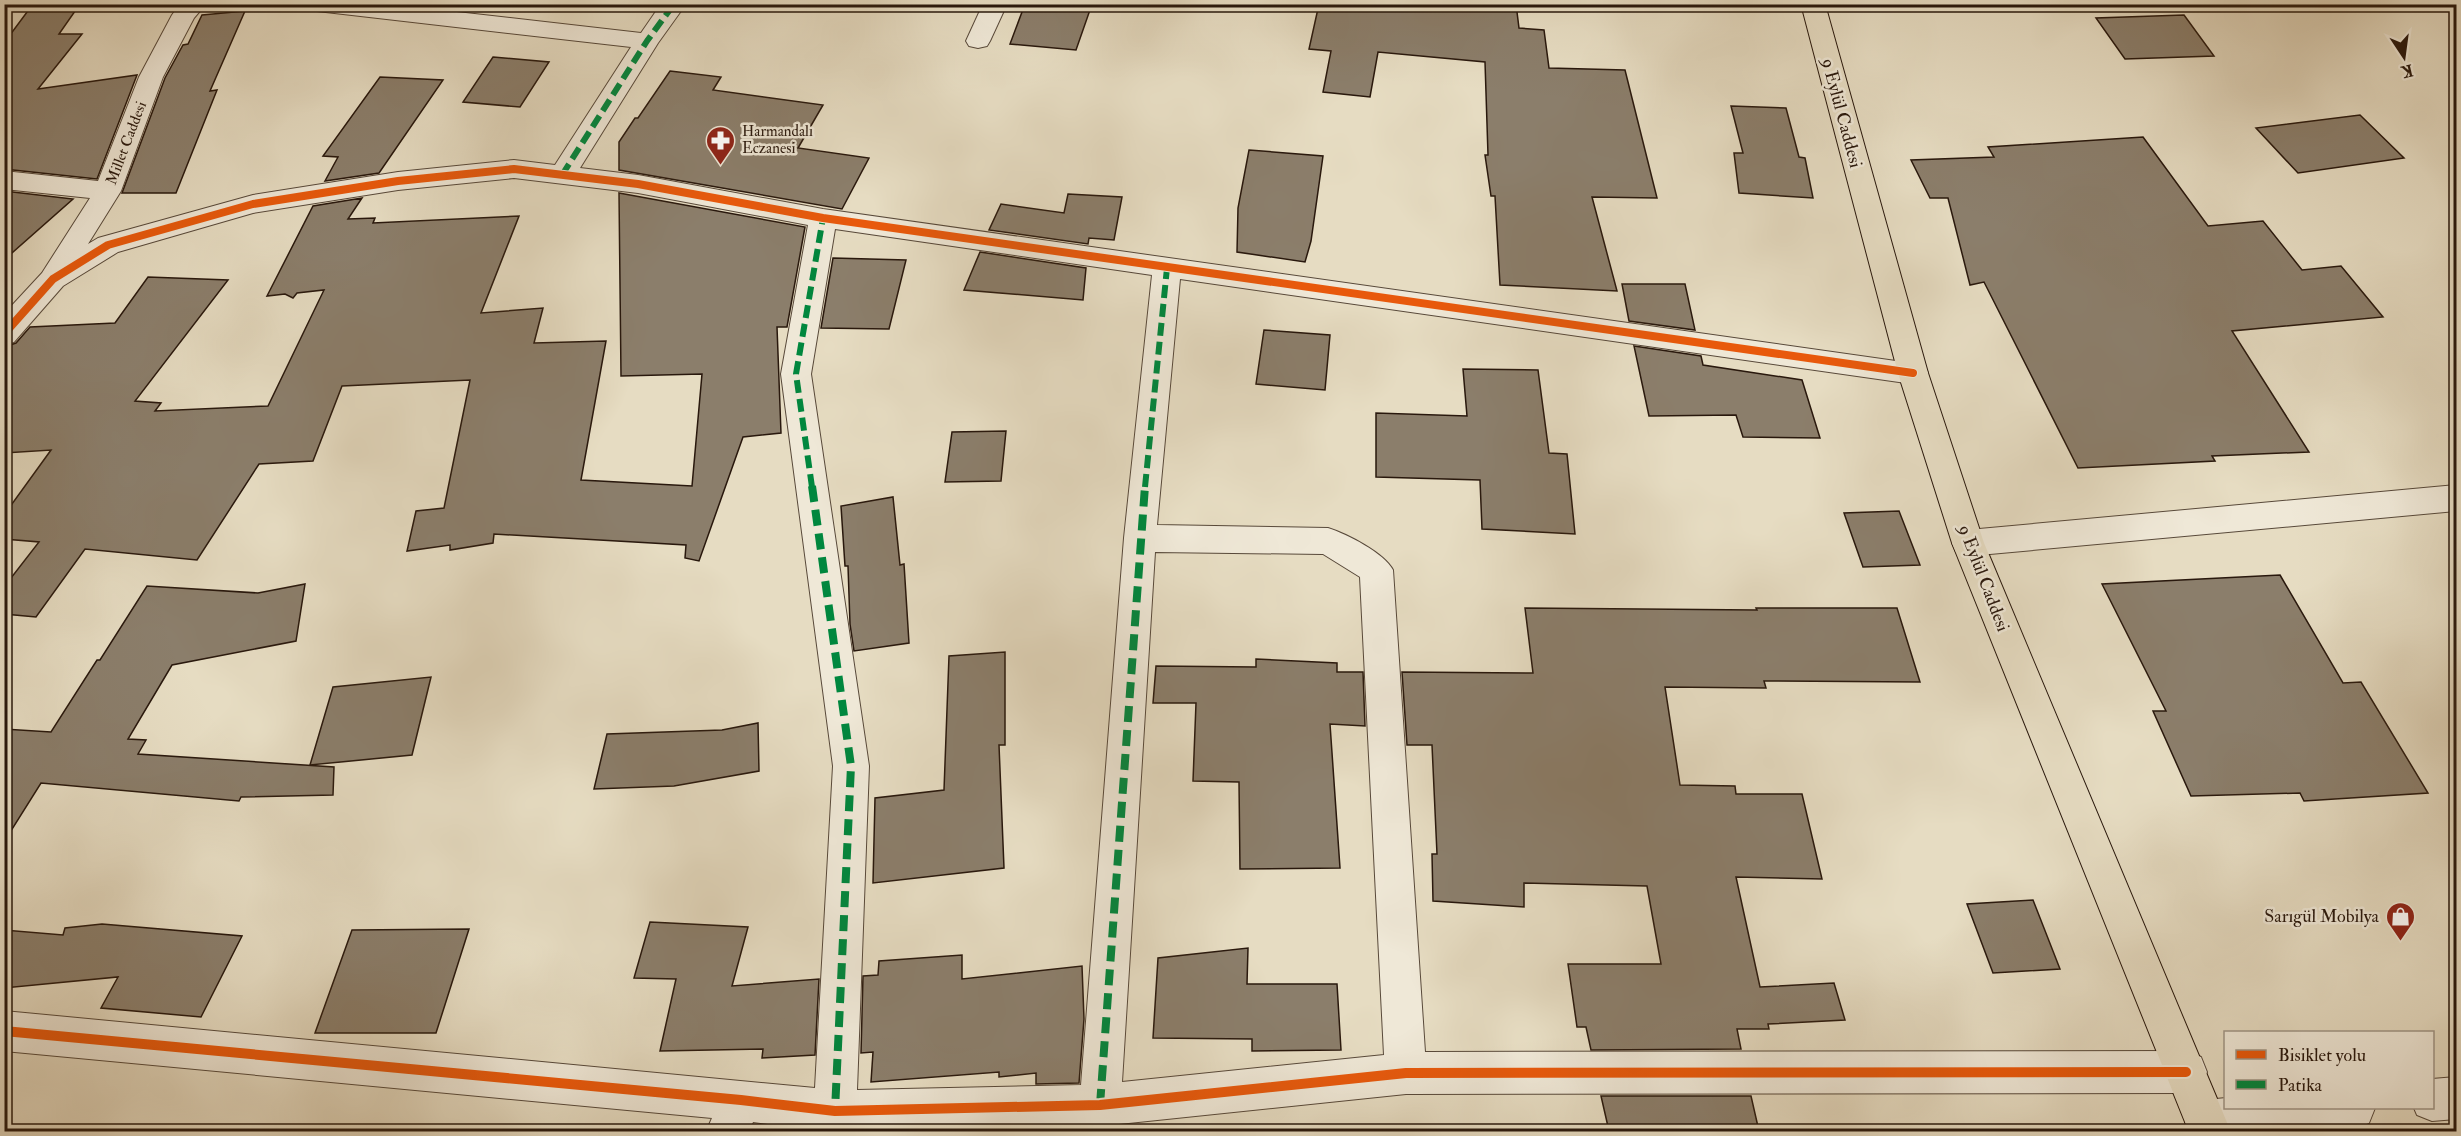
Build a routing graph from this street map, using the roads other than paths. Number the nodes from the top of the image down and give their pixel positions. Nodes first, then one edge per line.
1 (194, 4) edge
2 (316, 4) edge
3 (674, 4) edge
4 (994, 4) edge
5 (1813, 4) edge
6 (647, 41) junction
7 (978, 41) dead end
8 (562, 175) junction
9 (4, 180) edge
10 (108, 191) junction
11 (823, 218) junction
12 (1167, 268) junction
13 (53, 279) junction
14 (4, 334) edge
15 (1913, 373) junction
16 (2457, 498) edge
17 (1140, 538) junction
18 (1968, 543) junction
19 (4, 1031) edge
20 (2186, 1072) junction
21 (1406, 1073) junction
22 (2457, 1098) edge
23 (2434, 1100) edge
24 (1100, 1105) junction
25 (2339, 1109) edge
26 (836, 1111) junction
27 (734, 1116) edge
28 (2208, 1126) edge

1 - 10 street, Millet Caddesi
2 - 6 street
3 - 6 street
4 - 7 street
5 - 15 main road, 9 Eylül Caddesi
6 - 8 street
8 - 11 street
8 - 13 street
9 - 10 street
10 - 13 street, Millet Caddesi
11 - 12 street
11 - 26 street
12 - 15 street
12 - 17 street
13 - 14 street
15 - 18 main road, 9 Eylül Caddesi
16 - 18 street
17 - 21 street
17 - 24 street
18 - 20 main road, 9 Eylül Caddesi
19 - 27 street
20 - 21 street
20 - 28 main road, 9 Eylül Caddesi
21 - 24 street
22 - 23 street
24 - 26 street
25 - 28 street
26 - 27 street

